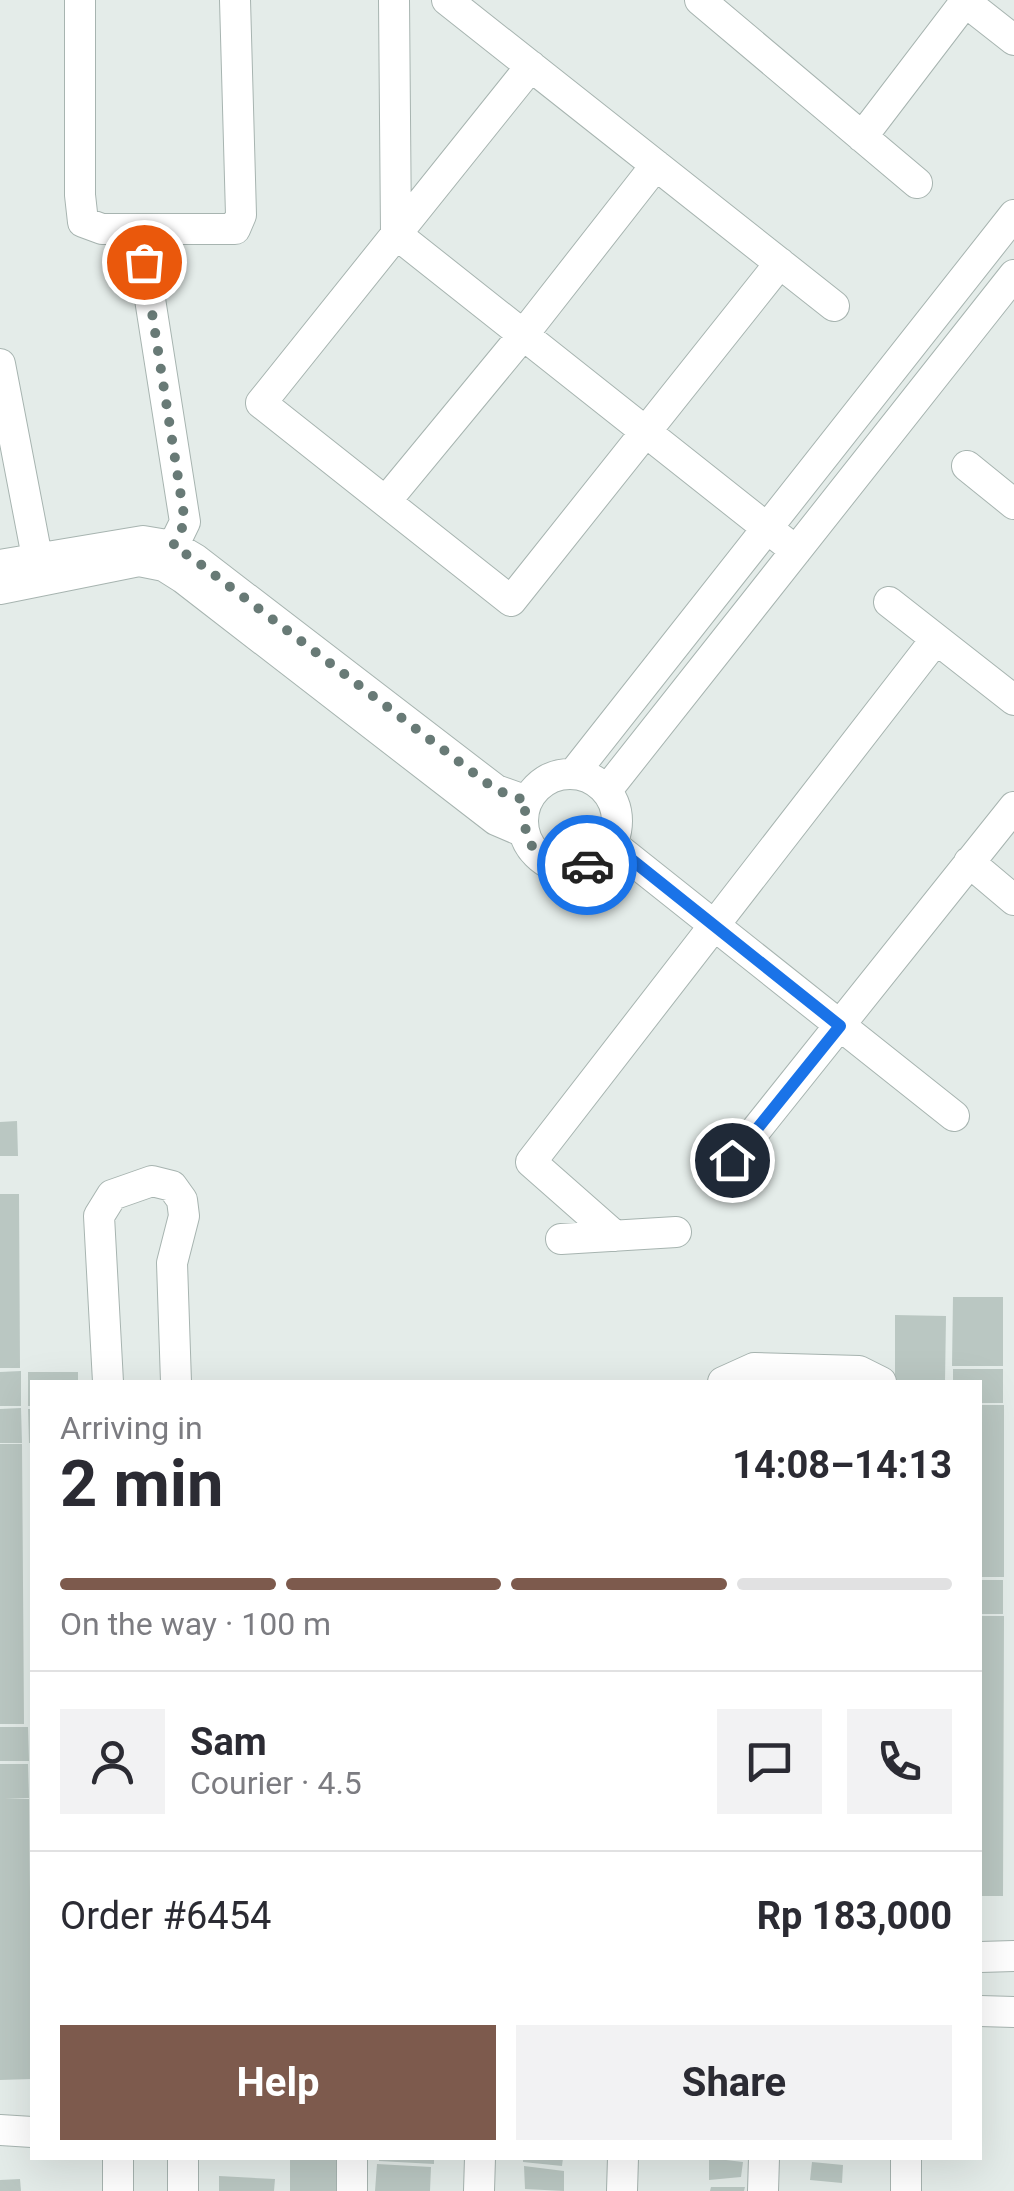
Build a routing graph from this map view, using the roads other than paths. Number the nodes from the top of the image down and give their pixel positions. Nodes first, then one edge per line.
1 (80, 0) edge
2 (236, 0) edge
3 (394, 0) edge
4 (447, 0) edge
5 (700, 0) edge
6 (964, 1) edge
7 (1014, 40) edge
8 (530, 66) junction
9 (862, 137) junction
10 (656, 165) junction
11 (917, 183) dead end
12 (1014, 215) edge
13 (139, 229) junction
14 (396, 234) junction
15 (780, 263) junction
16 (1014, 275) edge
17 (834, 306) dead end
18 (524, 335) junction
19 (0, 364) edge
20 (646, 433) junction
21 (967, 466) dead end
22 (386, 501) junction
23 (1014, 504) edge
24 (766, 527) junction
25 (796, 551) junction
26 (168, 556) junction
27 (0, 565) edge
28 (40, 570) junction
29 (0, 588) edge
30 (889, 602) dead end
31 (936, 639) junction
32 (1014, 700) edge
33 (574, 773) junction
34 (607, 790) junction
35 (527, 801) junction
36 (1014, 807) edge
37 (524, 832) junction
38 (612, 844) junction
39 (970, 862) junction
40 (1014, 900) edge
41 (714, 927) junction
42 (840, 1026) junction
43 (954, 1116) dead end
44 (732, 1160) dead end
45 (676, 1232) dead end
46 (616, 1236) junction
47 (561, 1240) dead end
48 (108, 1380) edge
49 (176, 1380) edge
50 (727, 1380) edge
51 (877, 1380) edge
52 (1014, 1956) edge
53 (982, 1957) edge
54 (982, 2011) edge
55 (1014, 2012) edge
56 (0, 2130) edge
57 (30, 2132) edge
58 (118, 2160) edge
59 (184, 2160) edge
60 (352, 2160) edge
61 (480, 2160) edge
62 (623, 2160) edge
63 (764, 2160) edge
64 (906, 2160) edge
65 (118, 2191) edge
66 (183, 2191) edge
67 (352, 2191) edge
68 (479, 2191) edge
69 (622, 2191) edge
70 (764, 2191) edge
71 (906, 2191) edge

1 - 13 street
2 - 13 street
3 - 14 street
4 - 8 street
5 - 9 street
6 - 7 street
6 - 9 street
8 - 10 street
8 - 14 street
9 - 11 street
10 - 15 street
10 - 18 street
12 - 24 street
13 - 26 street
14 - 18 street
14 - 22 street
15 - 17 street
15 - 20 street
16 - 25 street
18 - 20 street
18 - 22 street
19 - 28 street
20 - 22 street
20 - 24 street
21 - 23 street
24 - 25 street
24 - 33 street
25 - 34 street
26 - 28 street
26 - 35 street
26 - 37 street
27 - 28 street
28 - 29 street
30 - 31 street
31 - 32 street
31 - 41 street
33 - 34 street
33 - 35 street
34 - 38 street
35 - 37 street
36 - 39 street
37 - 38 street
38 - 41 street
39 - 40 street
39 - 42 street
41 - 42 street
41 - 46 street
42 - 43 street
42 - 44 street
45 - 46 street
46 - 47 street
48 - 49 street
50 - 51 street
52 - 53 street
54 - 55 street
56 - 57 street
58 - 65 street
59 - 66 street
60 - 67 street
61 - 68 street
62 - 69 street
63 - 70 street
64 - 71 street

